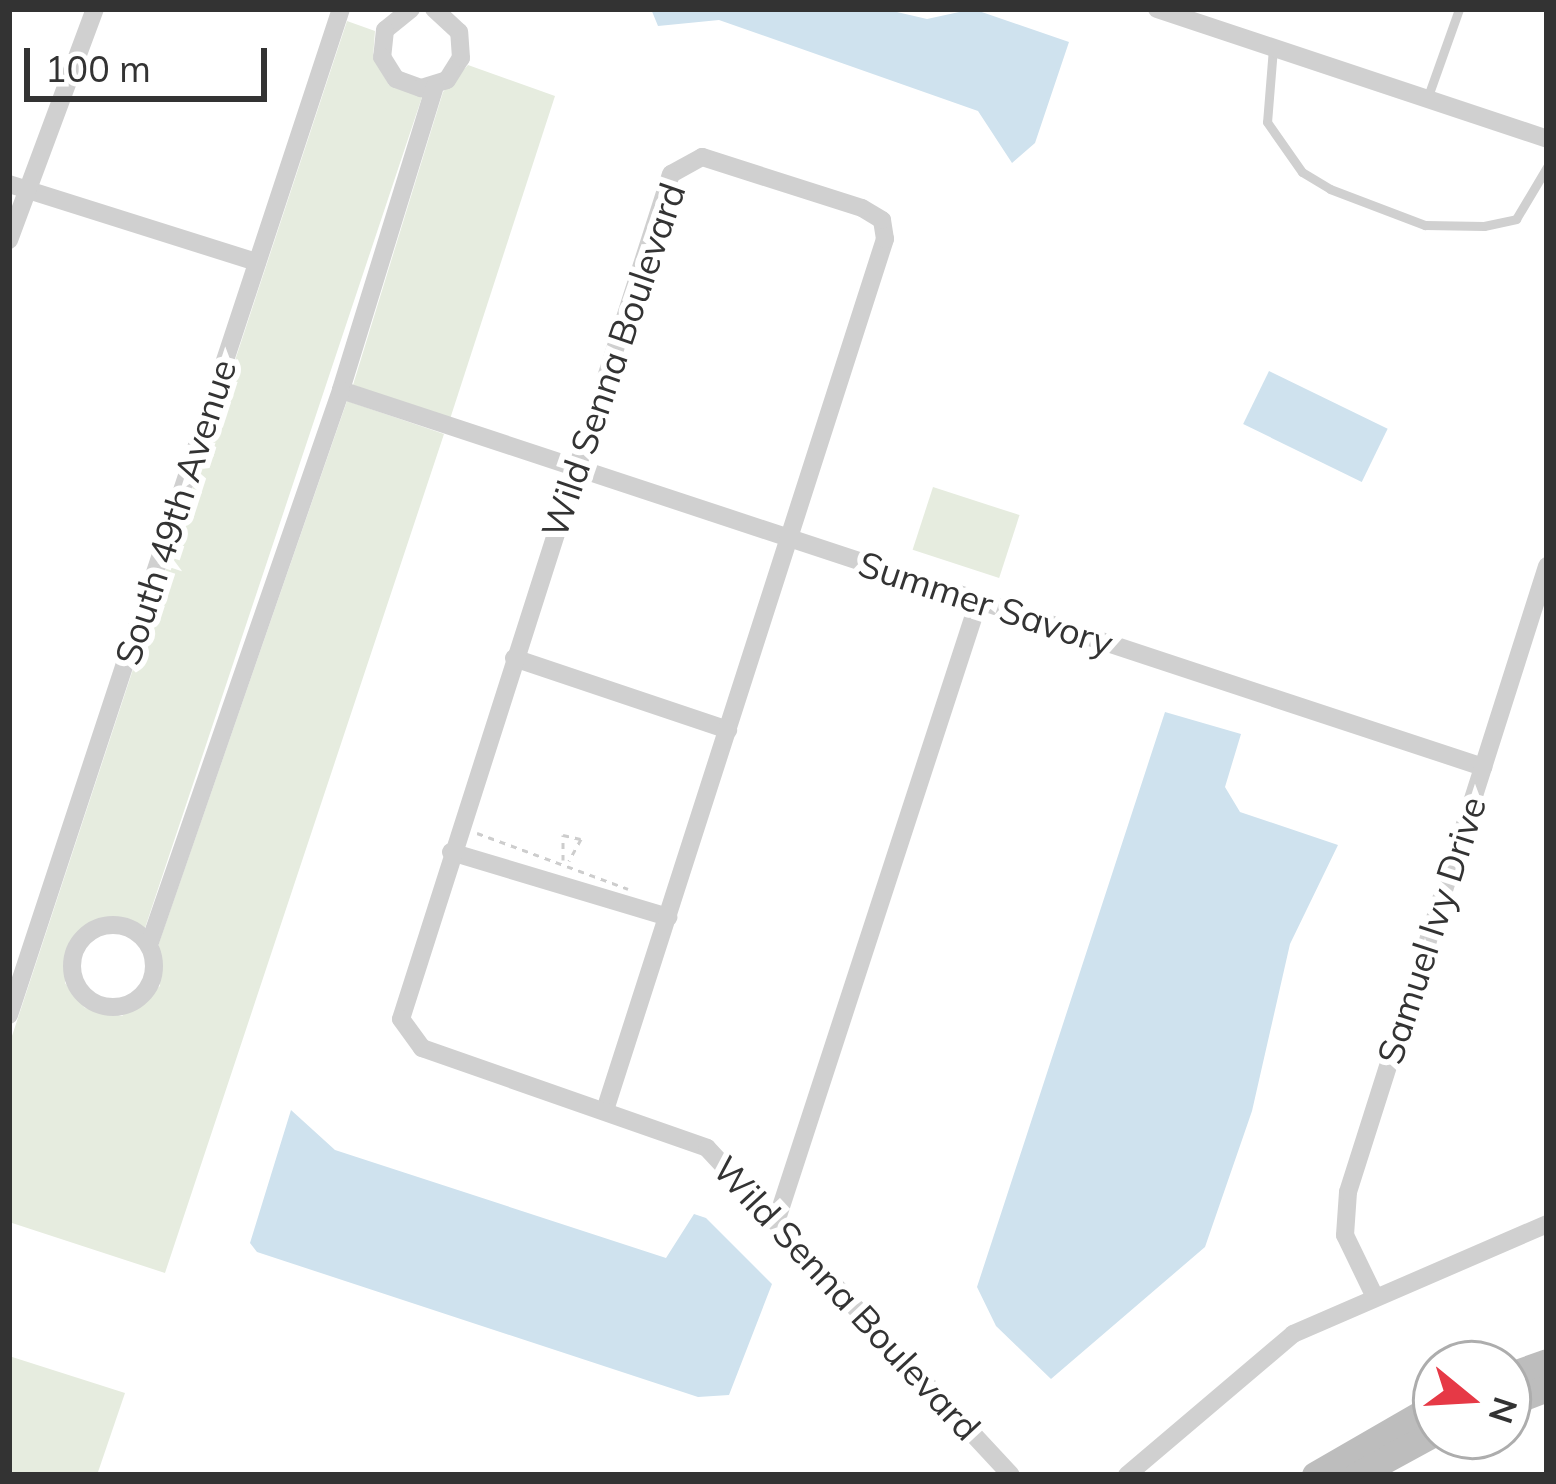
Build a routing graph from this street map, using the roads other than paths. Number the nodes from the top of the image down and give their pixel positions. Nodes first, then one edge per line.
1 (95, 9) edge
2 (341, 9) edge
3 (410, 9) edge
4 (434, 9) edge
5 (1156, 9) edge
6 (1459, 9) edge
7 (1273, 48) junction
8 (435, 86) junction
9 (1427, 99) junction
10 (1547, 139) edge
11 (1547, 167) edge
12 (18, 187) edge
13 (9, 240) edge
14 (257, 262) junction
15 (341, 390) junction
16 (574, 470) junction
17 (790, 538) junction
18 (1547, 566) edge
19 (979, 601) junction
20 (1539, 616) edge
21 (514, 658) junction
22 (728, 730) junction
23 (1484, 767) junction
24 (451, 852) junction
25 (668, 917) junction
26 (150, 942) junction
27 (9, 1015) edge
28 (605, 1109) junction
29 (777, 1219) junction
30 (1547, 1224) edge
31 (1373, 1293) junction
32 (1412, 1419) edge
33 (1412, 1445) edge
34 (1011, 1475) edge
35 (1127, 1475) edge
36 (1315, 1475) edge
37 (1357, 1475) edge

1 - 12 street
2 - 14 street, South 49th Avenue
3 - 8 street
4 - 8 street
5 - 7 street
6 - 9 lane
7 - 9 street
7 - 11 lane
8 - 15 street
9 - 10 street
12 - 13 street
12 - 14 street
14 - 27 street, South 49th Avenue
15 - 16 street, Summer Savory
15 - 26 street
16 - 17 street, Summer Savory
16 - 17 street, Wild Senna Boulevard
16 - 21 street, Wild Senna Boulevard
17 - 19 street, Summer Savory
17 - 22 street, Wild Senna Boulevard
18 - 20 street, Samuel Ivy Drive
19 - 23 street, Summer Savory
19 - 29 street
20 - 23 street, Samuel Ivy Drive
21 - 22 street
21 - 24 street, Wild Senna Boulevard
22 - 25 street, Wild Senna Boulevard
23 - 31 street, Samuel Ivy Drive
24 - 25 street
24 - 28 street, Wild Senna Boulevard
25 - 28 street, Wild Senna Boulevard
26 - 26 street
28 - 29 street, Wild Senna Boulevard
29 - 34 street, Wild Senna Boulevard
30 - 31 street
31 - 35 street
32 - 36 street
33 - 37 street

